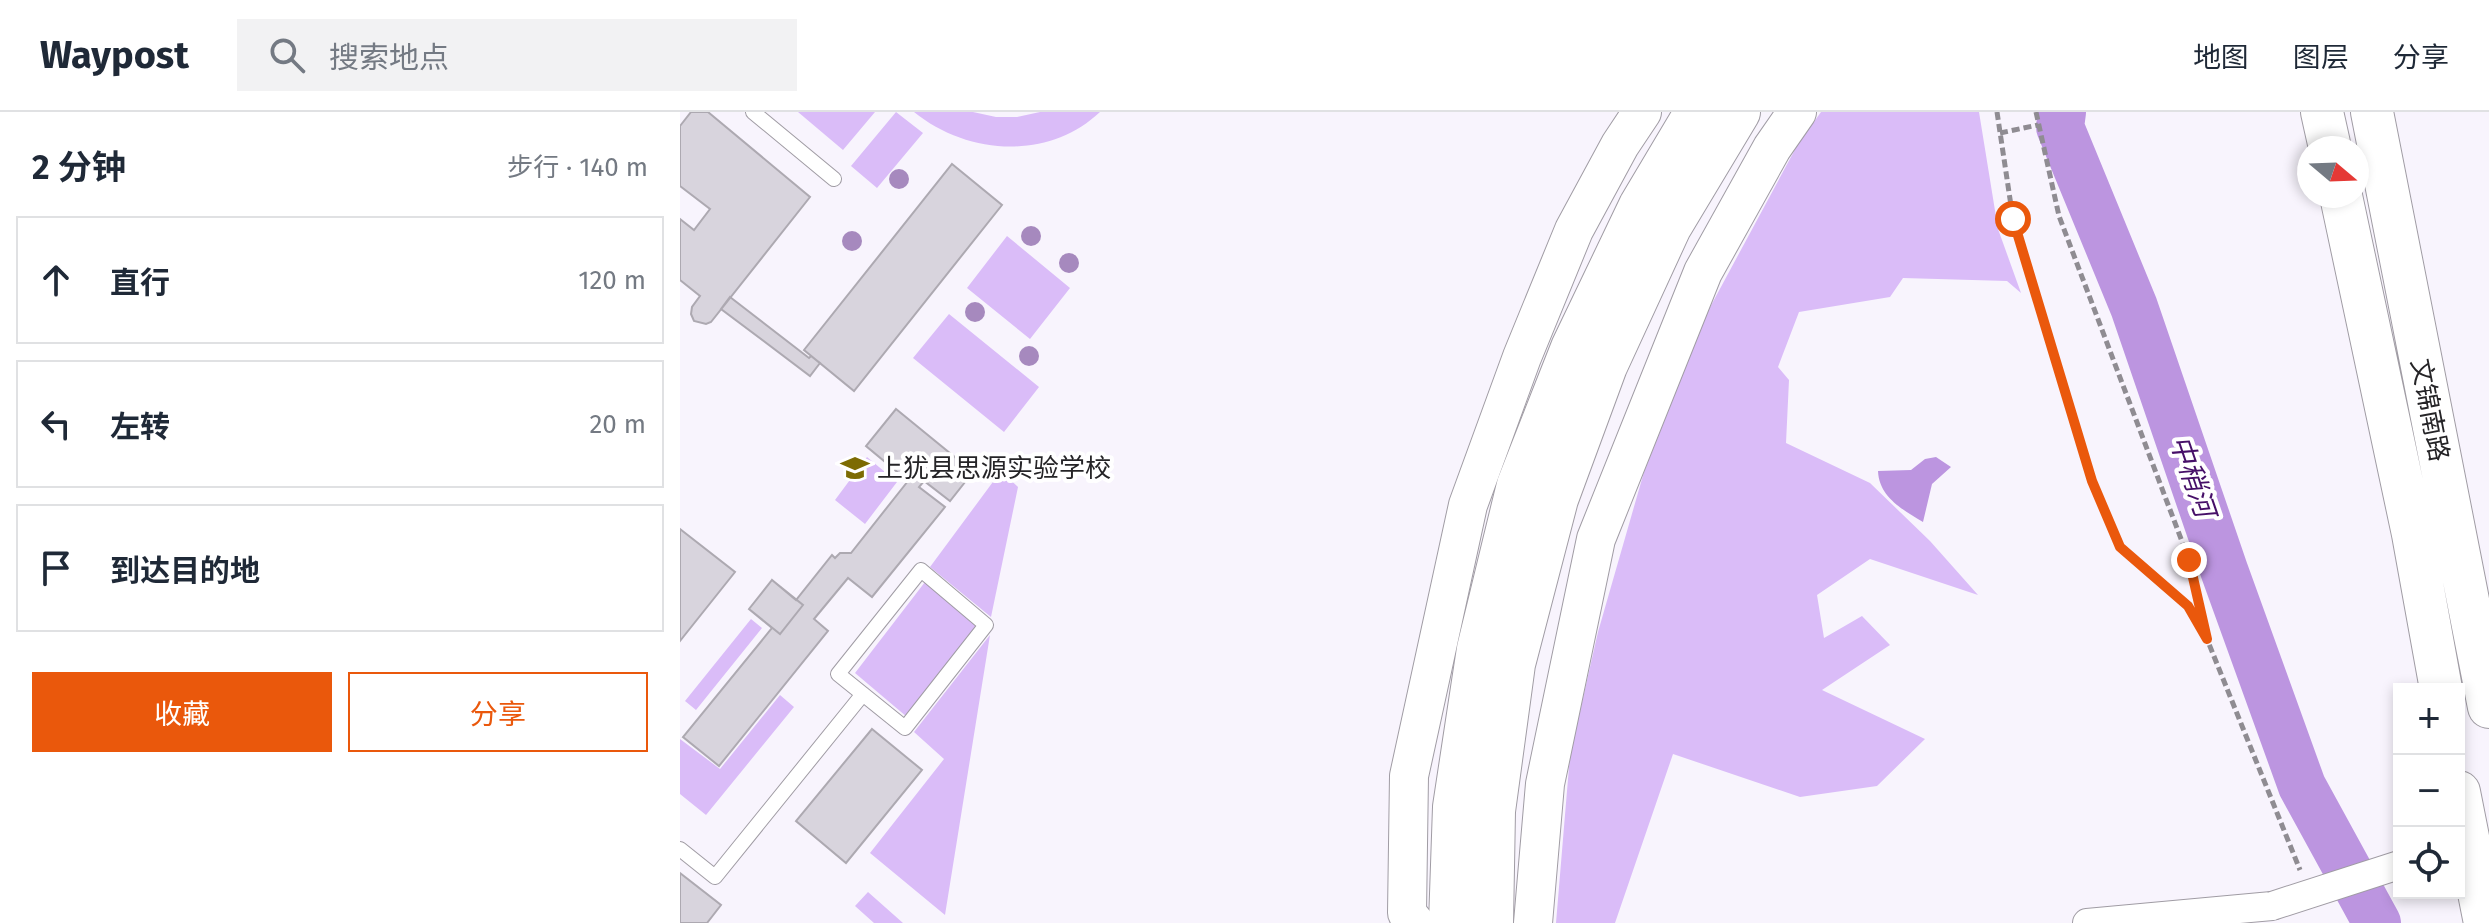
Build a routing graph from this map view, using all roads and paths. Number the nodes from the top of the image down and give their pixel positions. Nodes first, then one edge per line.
1 (753, 112) edge
2 (1642, 112) edge
3 (1697, 112) edge
4 (1738, 112) edge
5 (1797, 112) edge
6 (1997, 112) edge
7 (2036, 112) edge
8 (2322, 112) edge
9 (2372, 112) edge
10 (2038, 125) junction
11 (2000, 133) junction
12 (2327, 136) edge
13 (834, 179) dead end
14 (2344, 208) edge
15 (2207, 639) junction
16 (2440, 683) edge
17 (863, 694) junction
18 (2489, 707) edge
19 (2465, 845) edge
20 (680, 849) edge
21 (2393, 867) edge
22 (2309, 894) junction
23 (1450, 915) edge
24 (1415, 923) edge
25 (1491, 923) edge
26 (1533, 923) edge
27 (2087, 923) edge
28 (2485, 923) edge

1 - 13 lane
2 - 24 street
3 - 23 highway
4 - 25 highway
5 - 26 street
6 - 11 path
7 - 10 path
8 - 12 main road
9 - 18 main road, 文锦南路
10 - 11 path
10 - 15 path
11 - 15 path
14 - 16 main road, 文锦南路
15 - 22 path
17 - 17 lane
17 - 20 lane
19 - 28 main road
21 - 22 street, bridge
22 - 27 street, bridge

